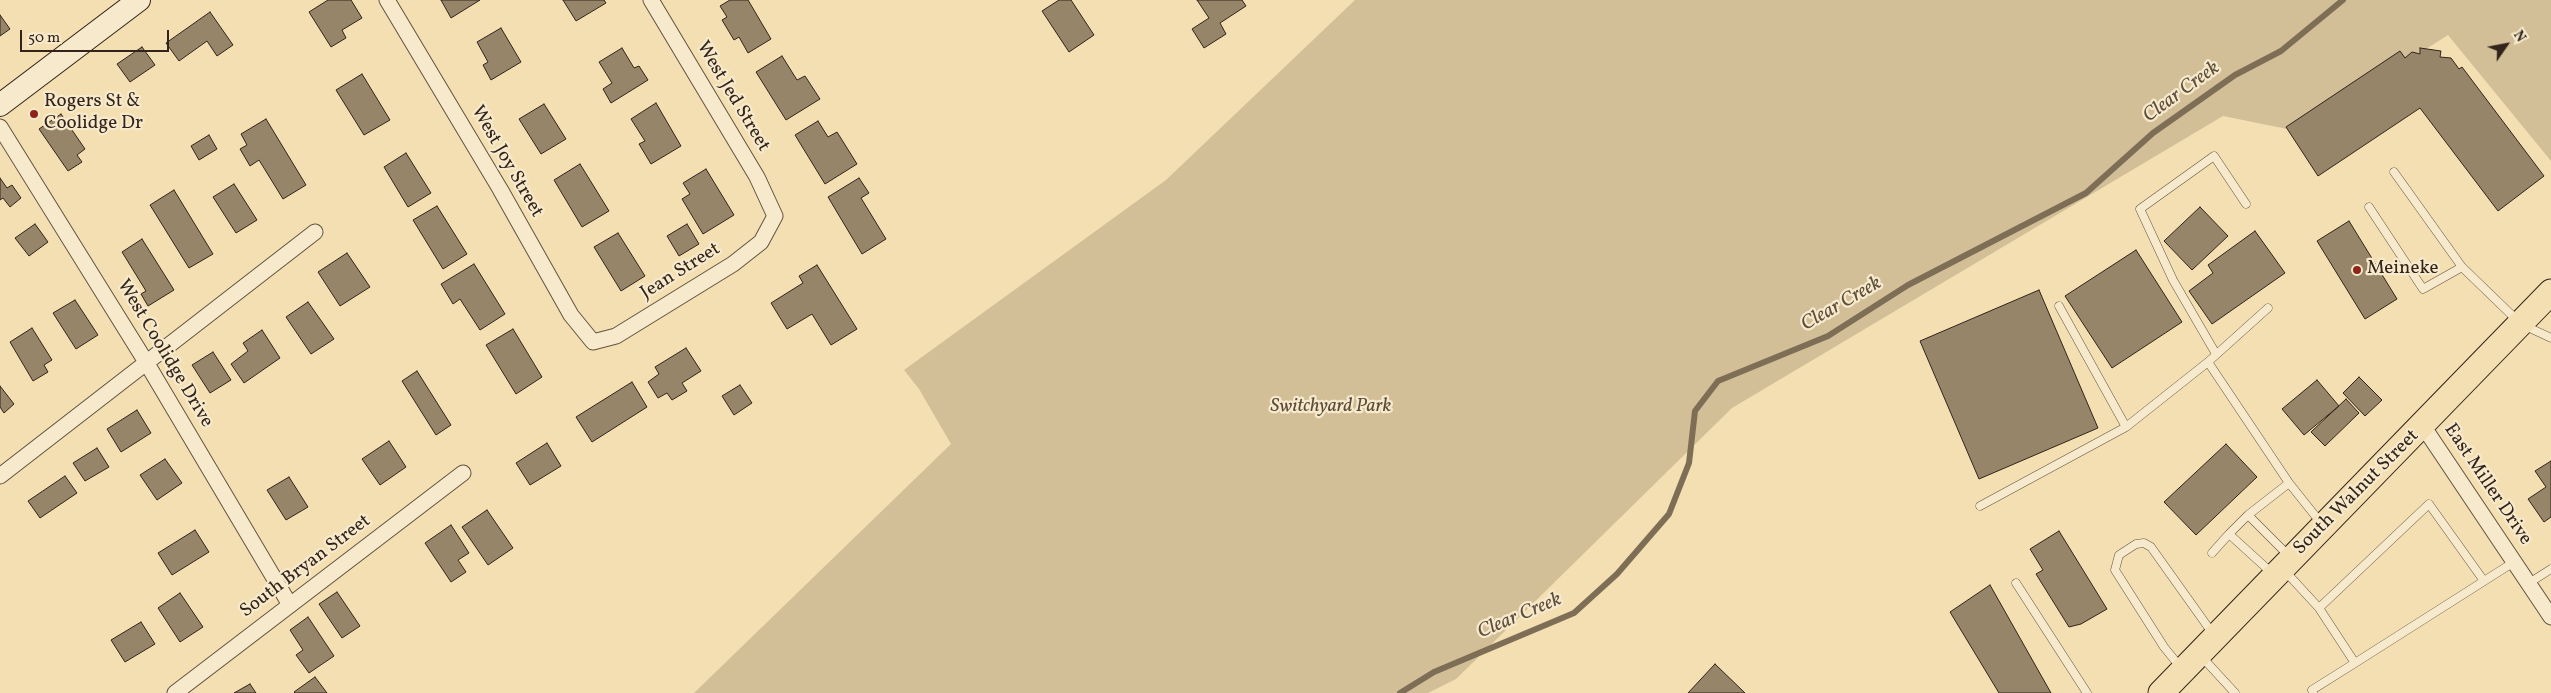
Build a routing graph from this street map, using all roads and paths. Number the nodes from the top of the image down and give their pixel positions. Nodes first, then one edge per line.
1 (139, 0) edge
2 (387, 0) edge
3 (651, 0) edge
4 (0, 105) edge
5 (0, 127) edge
6 (2394, 172) dead end
7 (2246, 204) dead end
8 (2369, 207) dead end
9 (775, 216) joint
10 (315, 232) dead end
11 (2462, 267) junction
12 (2551, 292) edge
13 (2059, 306) dead end
14 (2268, 308) dead end
15 (2521, 324) junction
16 (2551, 338) edge
17 (593, 342) joint
18 (2216, 354) junction
19 (146, 362) junction
20 (2208, 362) junction
21 (2423, 426) junction
22 (2126, 427) junction
23 (462, 473) dead end
24 (0, 476) edge
25 (2290, 484) junction
26 (1980, 506) dead end
27 (2248, 515) junction
28 (2324, 526) junction
29 (2229, 534) junction
30 (2212, 553) dead end
31 (2514, 562) junction
32 (2283, 568) junction
33 (2551, 569) edge
34 (2484, 581) junction
35 (2016, 583) dead end
36 (2529, 583) junction
37 (290, 605) junction
38 (2319, 608) junction
39 (2551, 617) edge
40 (2199, 654) junction
41 (2354, 663) junction
42 (175, 693) edge
43 (2087, 693) edge
44 (2160, 693) edge
45 (2235, 693) edge
46 (2313, 693) edge

1 - 4 street
2 - 17 street, West Joy Street
3 - 9 street, West Jed Street
5 - 19 street, West Coolidge Drive
6 - 11 lane
7 - 18 lane
8 - 11 lane
9 - 17 street, Jean Street
10 - 19 street
11 - 15 lane
12 - 15 main road, South Walnut Street
13 - 22 lane
14 - 18 lane
15 - 16 lane
15 - 21 main road, South Walnut Street
18 - 20 lane
19 - 24 street
19 - 37 street, West Coolidge Drive
20 - 22 lane
20 - 25 lane
21 - 28 main road, South Walnut Street
21 - 31 street, East Miller Drive
22 - 26 lane
23 - 37 street, South Bryan Street
25 - 27 lane
25 - 28 lane
27 - 29 lane
27 - 32 lane
28 - 32 main road, South Walnut Street
29 - 30 lane
29 - 32 lane
31 - 34 lane
31 - 36 street, East Miller Drive
32 - 38 lane
32 - 40 main road, South Walnut Street
33 - 36 lane
34 - 38 lane
34 - 41 lane
35 - 43 lane
36 - 39 street, East Miller Drive
37 - 42 street, South Bryan Street
38 - 41 lane
40 - 40 lane
40 - 44 main road, South Walnut Street
40 - 45 lane
41 - 46 lane

